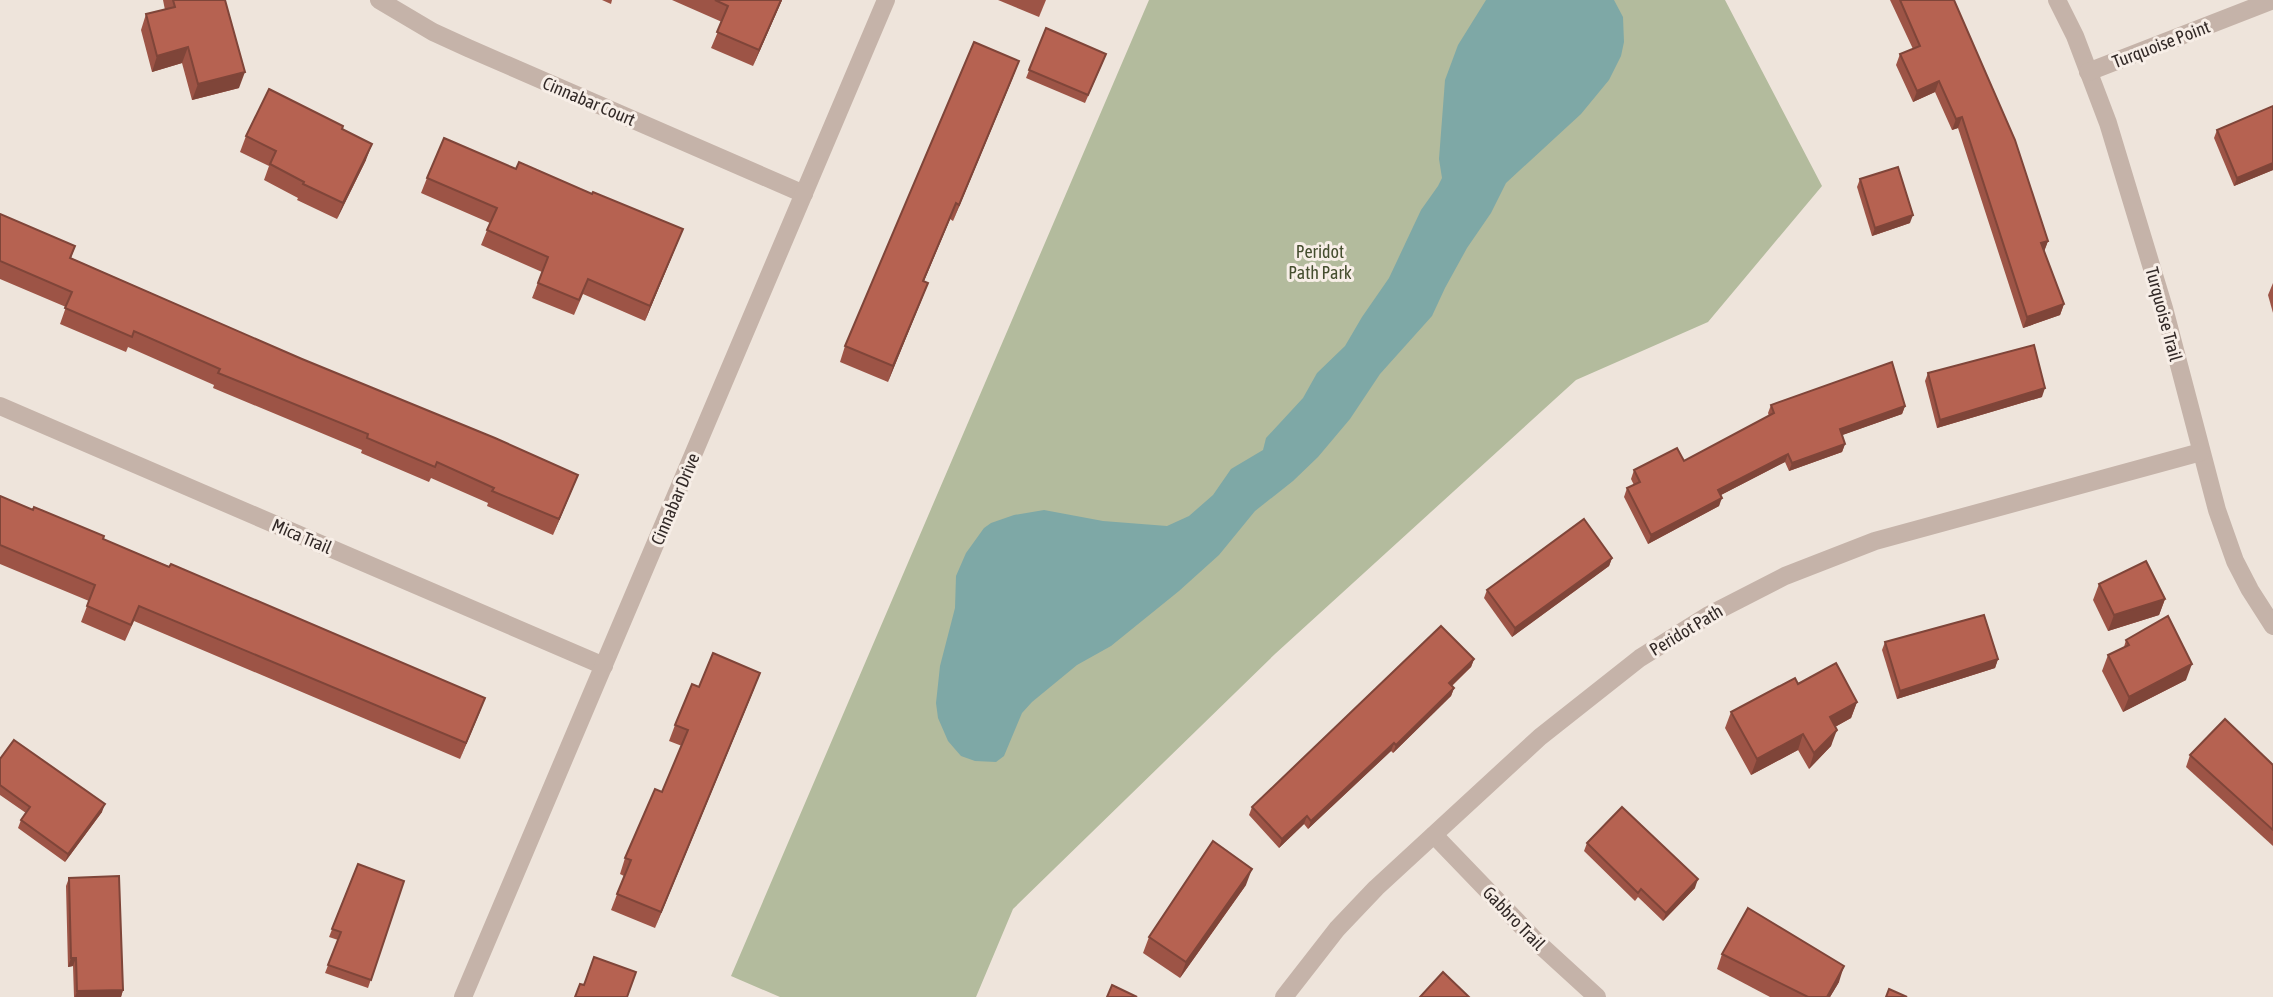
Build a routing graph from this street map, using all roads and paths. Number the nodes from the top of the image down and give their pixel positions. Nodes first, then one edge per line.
1 (379, 0) edge
2 (886, 0) edge
3 (2057, 0) edge
4 (2273, 0) edge
5 (2088, 72) junction
6 (804, 194) junction
7 (0, 406) edge
8 (2201, 452) junction
9 (2273, 626) edge
10 (604, 666) junction
11 (1434, 835) junction
12 (463, 997) edge
13 (1283, 997) edge
14 (1597, 997) edge

1 - 6 street, Cinnabar Court
2 - 6 street, Cinnabar Drive
3 - 5 street, Turquoise Trail
4 - 5 street, Turquoise Point
5 - 8 street, Turquoise Trail
6 - 10 street, Cinnabar Drive
7 - 10 street, Mica Trail
8 - 9 street, Turquoise Trail
8 - 11 street, Peridot Path
10 - 12 street, Cinnabar Drive
11 - 13 street, Peridot Path
11 - 14 street, Gabbro Trail

